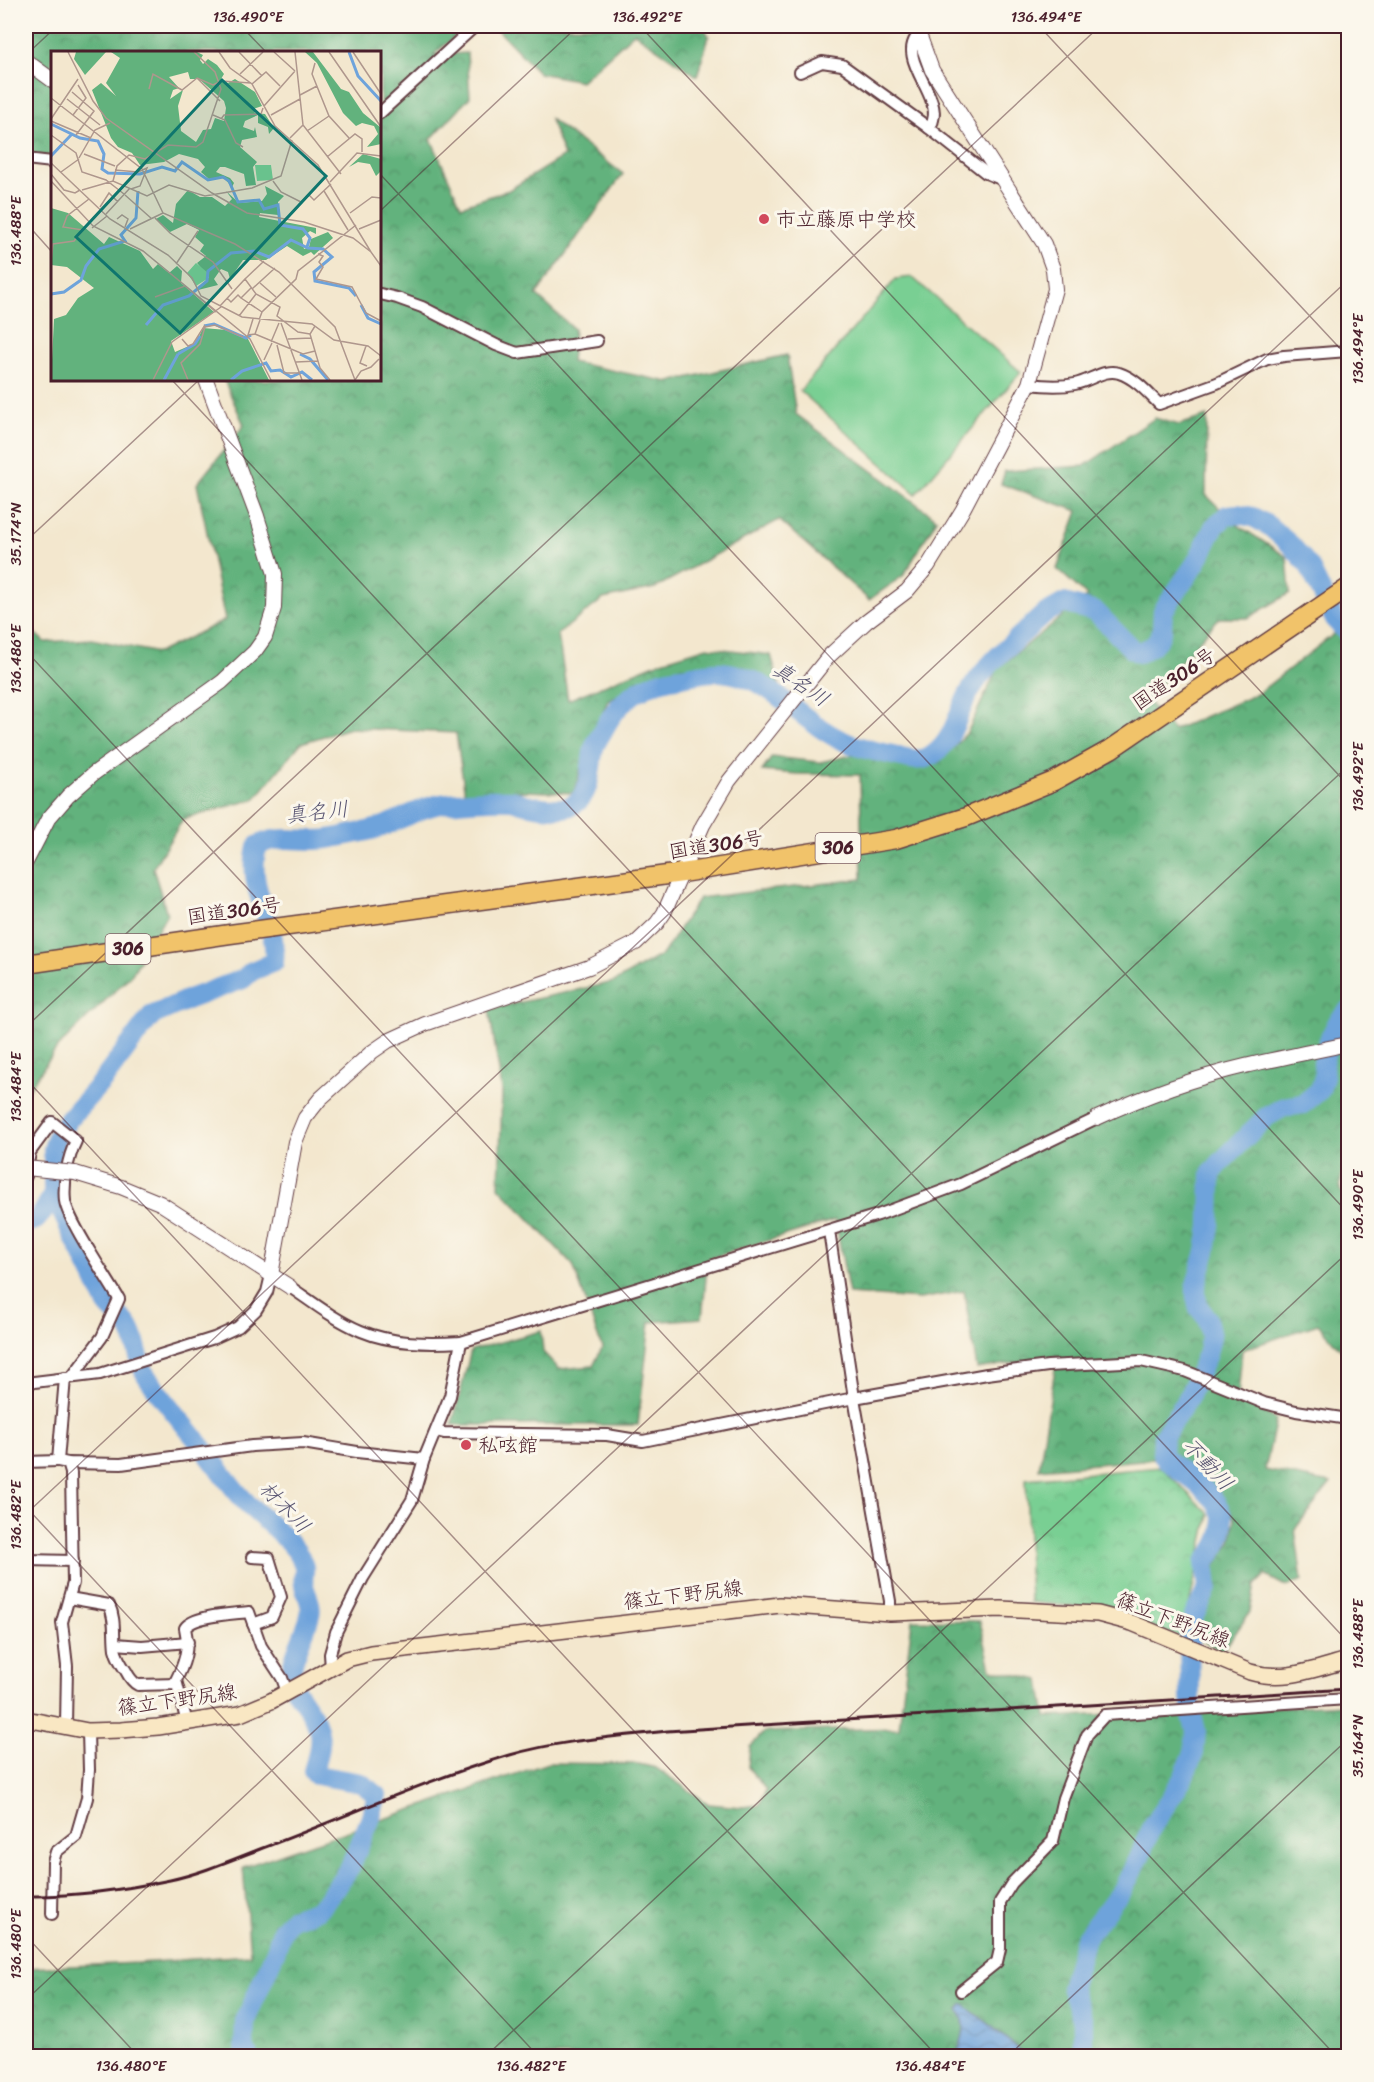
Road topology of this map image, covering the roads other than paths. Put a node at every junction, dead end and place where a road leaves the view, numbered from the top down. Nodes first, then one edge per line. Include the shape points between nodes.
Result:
1 (475, 26) edge
2 (918, 30) edge
3 (26, 62) edge
4 (800, 72) dead end
5 (51, 79) edge
6 (381, 111) edge
7 (929, 128) junction
8 (26, 159) edge
9 (51, 162) edge
10 (1001, 179) junction
11 (381, 294) edge
12 (597, 341) dead end
13 (1348, 351) edge
14 (206, 381) edge
15 (1029, 384) junction
16 (1347, 589) edge
17 (26, 862) edge
18 (682, 873) junction
19 (26, 964) edge
20 (1343, 1045) edge
21 (1097, 1118) joint
22 (26, 1168) edge
23 (26, 1176) edge
24 (829, 1230) junction
25 (271, 1275) junction
26 (290, 1287) joint
27 (461, 1342) junction
28 (69, 1378) junction
29 (26, 1383) edge
30 (854, 1398) junction
31 (1348, 1419) edge
32 (436, 1431) junction
33 (424, 1459) junction
34 (26, 1462) edge
35 (63, 1462) junction
36 (252, 1557) dead end
37 (26, 1560) edge
38 (73, 1561) junction
39 (69, 1598) junction
40 (890, 1613) junction
41 (253, 1624) junction
42 (188, 1642) junction
43 (115, 1644) junction
44 (1348, 1660) edge
45 (331, 1668) junction
46 (174, 1684) junction
47 (288, 1692) junction
48 (1348, 1699) edge
49 (26, 1719) edge
50 (187, 1723) junction
51 (66, 1726) junction
52 (87, 1731) junction
53 (52, 1914) dead end
54 (961, 1991) dead end

1 - 6 street
2 - 7 street via 911,51 933,106 934,118
2 - 10 street via 932,70
3 - 5 street
4 - 7 street via 822,62 842,65
7 - 10 street
8 - 9 street
10 - 15 street via 1044,244 1053,269 1055,289
11 - 12 street via 422,307 518,353
13 - 15 street via 1267,359 1159,404 1137,383 1117,372 1058,387
14 - 17 street via 275,574 274,608 265,637 222,682 68,796 48,819
15 - 18 street via 962,511 928,566 907,591 829,656 795,695 729,781 703,825
16 - 18 highway, 国道306号 / 306 via 1112,748 1054,781 966,817 896,839
18 - 19 highway, 国道306号 / 306
18 - 25 street via 664,913 636,943 589,968 425,1024 388,1041 320,1099 305,1118 295,1142
20 - 21 street via 1182,1084
21 - 24 street via 961,1184
22 - 25 street, bridge via 75,1173 160,1203
23 - 28 street via 30,1152 52,1122 76,1141 70,1153 65,1202 119,1299 102,1337
24 - 27 street
24 - 30 street
25 - 26 street
25 - 28 street via 267,1292 256,1310 238,1327 100,1374
26 - 27 street via 362,1332 399,1341
27 - 32 street via 450,1396
28 - 29 street
28 - 35 street
30 - 31 street via 987,1374 1141,1360 1192,1374 1264,1403
30 - 32 street via 644,1440 607,1435
30 - 40 street
32 - 33 street
33 - 35 street via 303,1443 121,1464
33 - 45 street via 412,1500 363,1578 336,1632
34 - 35 street
35 - 38 street via 71,1473
36 - 41 street via 269,1558 281,1597 272,1617
37 - 38 street
38 - 39 street
39 - 43 street via 109,1605
39 - 51 street via 62,1622 67,1666
40 - 44 main road, 篠立下野尻線 via 1001,1609 1098,1614 1132,1623 1266,1676 1280,1677
40 - 45 main road, 篠立下野尻線 via 780,1605 371,1653
41 - 42 street via 249,1612 199,1619 185,1628
41 - 47 street
42 - 43 street
42 - 46 street via 185,1662
43 - 46 street via 118,1658 133,1682
45 - 47 main road, 篠立下野尻線
46 - 50 street
47 - 50 main road, 篠立下野尻線 via 240,1714
48 - 54 street via 1104,1715 1087,1735 1063,1798 1053,1841 1012,1883 1000,1902 997,1962
49 - 51 main road, 篠立下野尻線
50 - 52 main road, 篠立下野尻線
51 - 52 main road, 篠立下野尻線
52 - 53 street via 87,1797 76,1836 56,1852 53,1862

